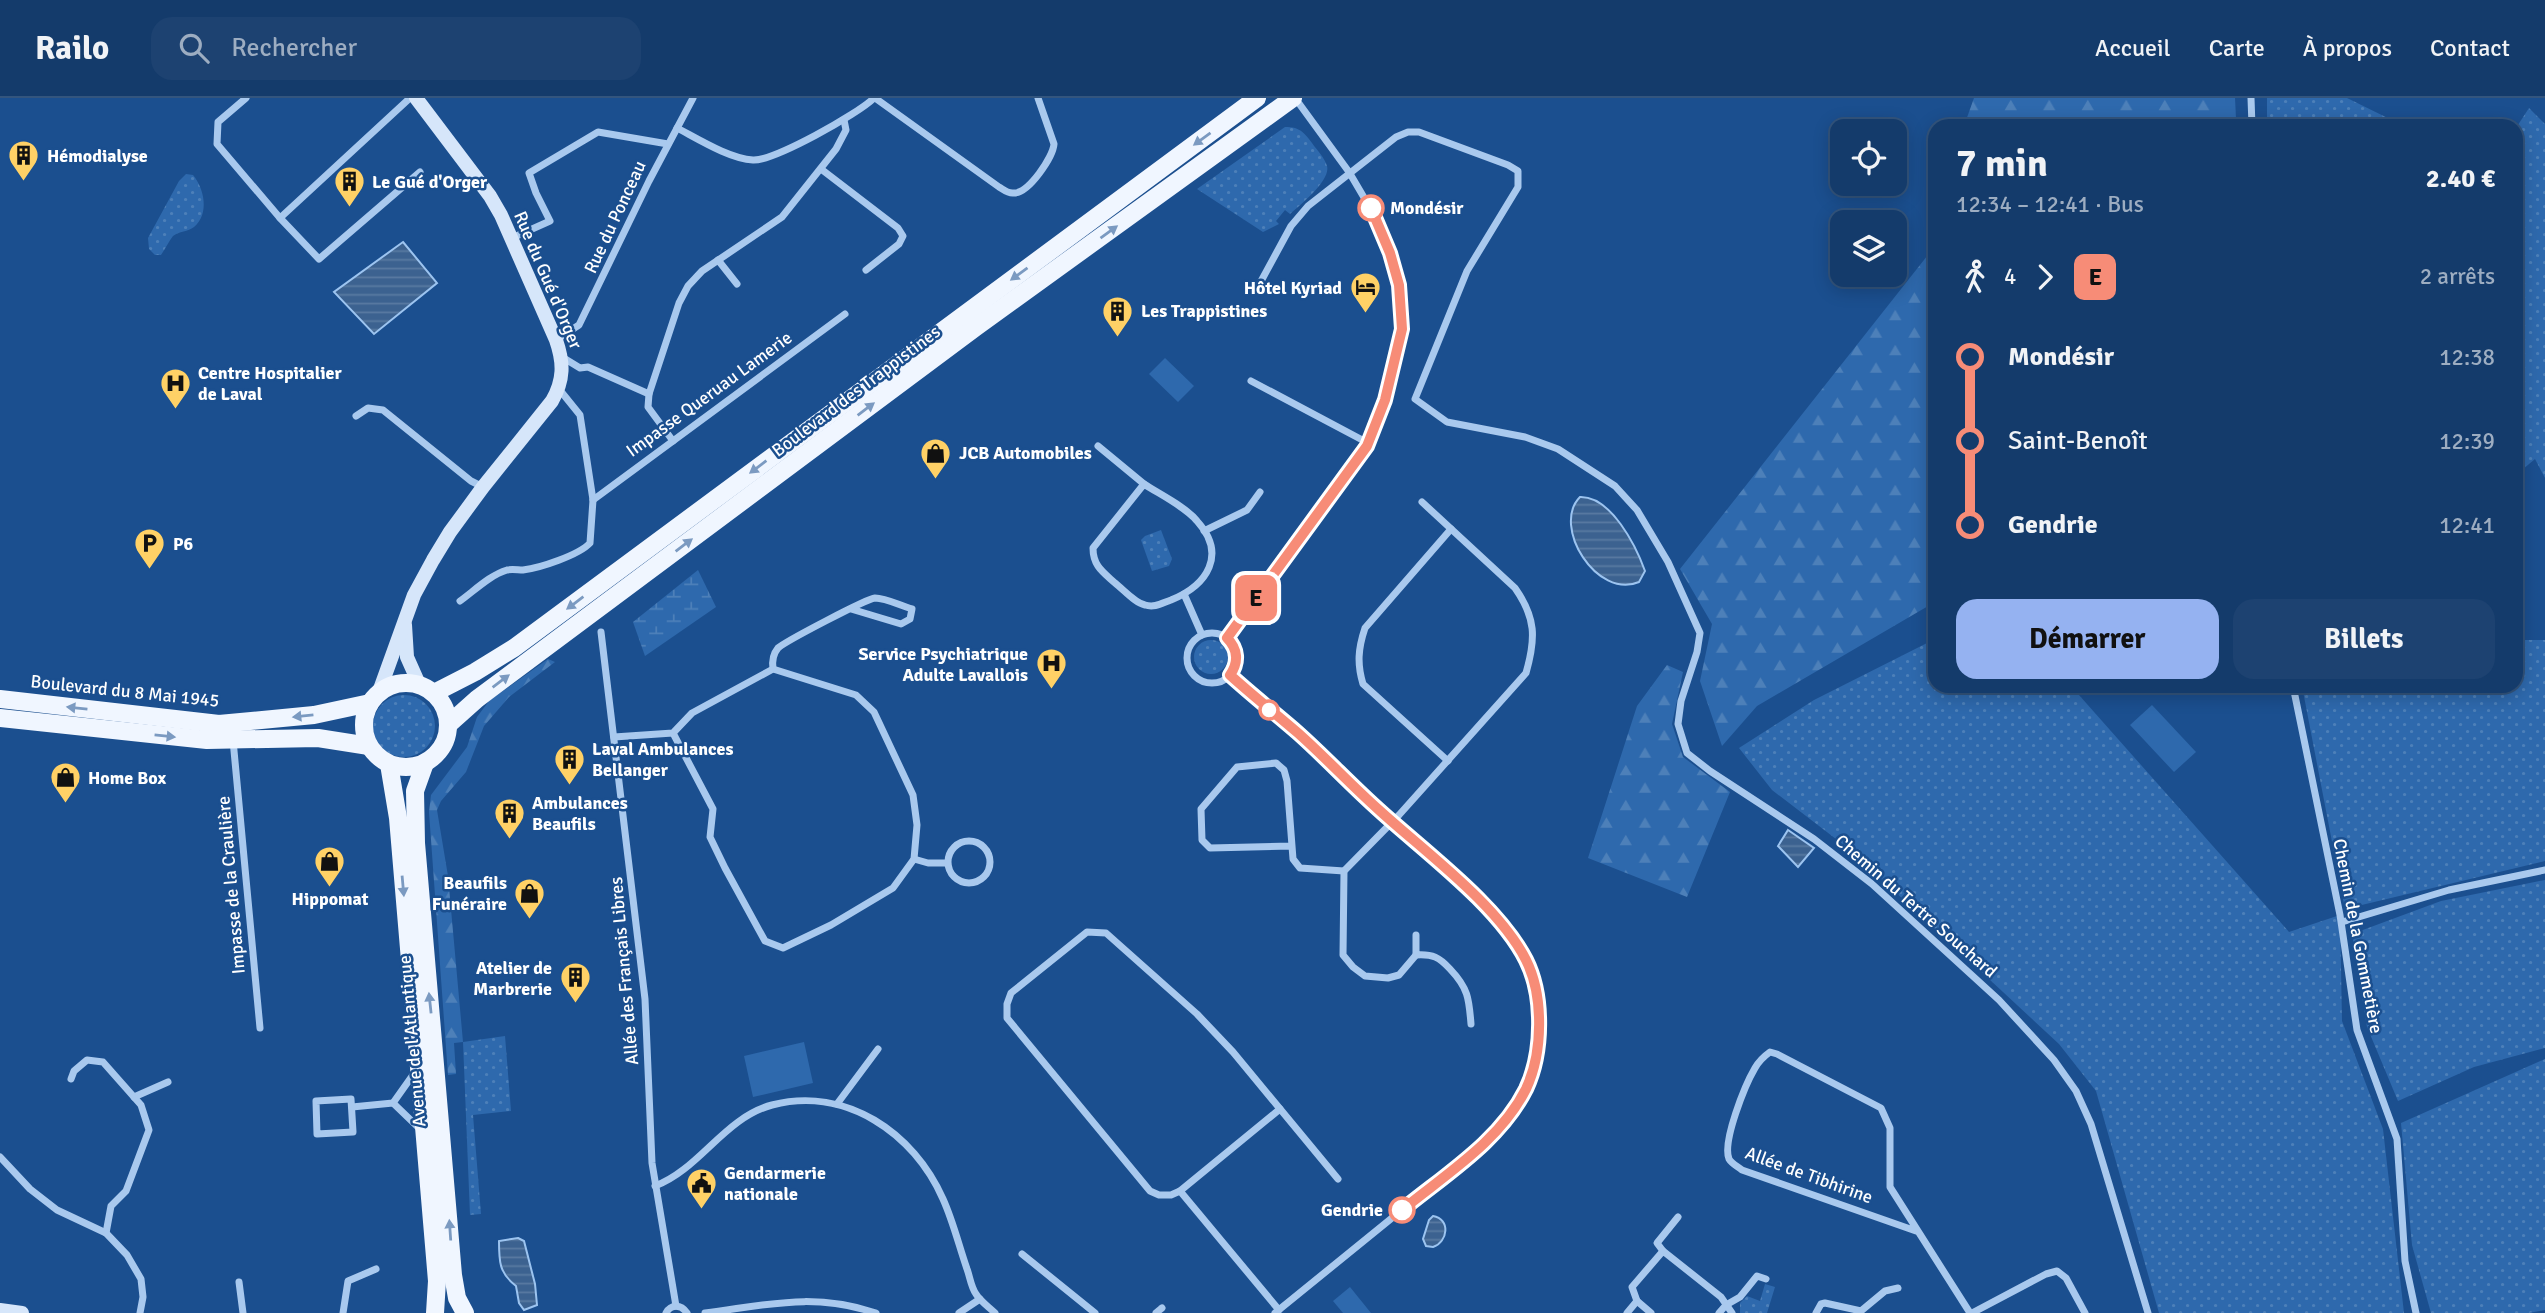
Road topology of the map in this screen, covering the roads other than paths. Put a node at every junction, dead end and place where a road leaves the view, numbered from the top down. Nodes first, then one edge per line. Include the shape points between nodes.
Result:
1 (246, 98) edge
2 (410, 98) edge
3 (416, 98) edge
4 (693, 98) edge
5 (875, 98) edge
6 (1038, 98) edge
7 (1257, 98) edge
8 (1294, 98) edge
9 (2251, 98) edge
10 (2252, 119) edge
11 (844, 120) junction
12 (677, 128) junction
13 (668, 144) junction
14 (821, 169) junction
15 (420, 172) dead end
16 (1349, 172) junction
17 (280, 218) junction
18 (511, 239) junction
19 (718, 260) junction
20 (866, 270) dead end
21 (737, 284) dead end
22 (1253, 292) dead end
23 (845, 314) dead end
24 (556, 340) junction
25 (562, 357) junction
26 (1251, 382) dead end
27 (559, 389) junction
28 (649, 394) junction
29 (356, 416) dead end
30 (673, 441) junction
31 (1368, 443) junction
32 (1098, 446) dead end
33 (1144, 484) junction
34 (484, 487) junction
35 (1260, 492) dead end
36 (593, 499) junction
37 (1422, 502) dead end
38 (1451, 529) junction
39 (1204, 531) junction
40 (1184, 594) junction
41 (460, 601) dead end
42 (851, 609) junction
43 (405, 624) junction
44 (601, 632) dead end
45 (1202, 635) junction
46 (1227, 638) junction
47 (772, 669) junction
48 (1230, 675) junction
49 (427, 688) junction
50 (2294, 693) edge
51 (374, 697) junction
52 (0, 699) edge
53 (0, 718) edge
54 (449, 724) junction
55 (673, 733) junction
56 (614, 737) junction
57 (233, 740) junction
58 (369, 746) junction
59 (1448, 761) junction
60 (389, 764) junction
61 (425, 764) junction
62 (1393, 822) junction
63 (1291, 846) junction
64 (914, 859) junction
65 (947, 863) junction
66 (2545, 870) edge
67 (1344, 871) junction
68 (2342, 922) junction
69 (1416, 935) dead end
70 (1416, 955) junction
71 (1471, 1024) dead end
72 (260, 1028) dead end
73 (878, 1049) dead end
74 (420, 1066) junction
75 (71, 1079) dead end
76 (168, 1082) dead end
77 (134, 1097) junction
78 (393, 1103) junction
79 (837, 1104) junction
80 (352, 1107) junction
81 (1280, 1110) junction
82 (425, 1134) junction
83 (1, 1161) edge
84 (1338, 1180) dead end
85 (655, 1186) junction
86 (1180, 1191) junction
87 (1678, 1217) dead end
88 (1916, 1231) junction
89 (107, 1233) junction
90 (1662, 1251) junction
91 (1022, 1254) dead end
92 (376, 1269) dead end
93 (1766, 1279) dead end
94 (239, 1282) dead end
95 (1898, 1288) dead end
96 (980, 1299) junction
97 (1637, 1301) junction
98 (1726, 1305) junction
99 (676, 1306) junction
100 (0, 1310) edge
101 (1277, 1311) edge
102 (22, 1313) edge
103 (140, 1313) edge
104 (243, 1313) edge
105 (343, 1313) edge
106 (435, 1313) edge
107 (465, 1313) edge
108 (666, 1313) edge
109 (687, 1313) edge
110 (705, 1313) edge
111 (876, 1313) edge
112 (959, 1313) edge
113 (995, 1313) edge
114 (1095, 1313) edge
115 (1627, 1313) edge
116 (1651, 1313) edge
117 (1719, 1313) edge
118 (1732, 1313) edge
119 (1816, 1313) edge
120 (1971, 1313) edge
121 (2085, 1313) edge
122 (2148, 1313) edge
123 (2416, 1313) edge

1 - 17 street via 218,122 217,144
2 - 17 street
3 - 18 main road, Rue du Gué d'Orger via 490,195
4 - 12 street, Rue du Ponceau
5 - 6 street via 999,187 1017,194 1028,187 1054,151
5 - 11 street
7 -> 49 main road, Boulevard des Trappistines via 514,648 475,673
8 - 16 street
54 -> 8 main road, Boulevard des Trappistines via 976,327
9 - 10 street
11 - 12 street via 755,160 737,157
11 - 14 street via 846,130
12 - 13 street, Rue du Ponceau
13 - 18 street via 598,132 540,166 529,173 550,222
13 - 24 street, Rue du Ponceau via 579,325
14 - 19 street via 782,217
14 - 20 street via 903,236
15 - 17 street via 319,259
16 - 22 street via 1291,226
16 - 31 street via 1379,223 1399,285 1402,329 1385,400
16 - 122 street, Chemin du Tertre Souchard via 1408,132 1419,132 1518,171 1518,187 1467,271 1415,399 1447,422 1525,437 1558,449 1615,486 1637,510 1668,562 1700,633 1678,724 1687,753 1872,884 1999,1000 2054,1059 2091,1124
18 - 24 main road, Rue du Gué d'Orger
19 - 21 street
19 - 28 street via 688,286 679,303
23 - 30 street, Impasse Queruau Lamerie
24 - 25 main road, Rue du Gué d'Orger
25 - 27 main road, Rue du Gué d'Orger
25 - 28 street
26 - 31 street
27 - 34 main road, Rue du Gué d'Orger
27 - 36 street via 580,415
28 - 30 street via 648,407
29 - 34 street via 368,408 383,410
30 - 36 street, Impasse Queruau Lamerie
31 - 46 street
32 - 33 street
33 - 39 street via 1197,520
33 - 40 street via 1093,548 1093,561 1142,605 1154,606
34 - 43 main road, Rue du Gué d'Orger via 433,560
35 - 39 street via 1247,510
36 - 41 street via 592,532 586,548 525,570 508,570
37 - 38 street
38 - 59 street via 1527,605 1532,650 1526,673
38 - 59 street via 1365,628 1358,667 1363,684
39 - 40 street via 1213,550 1212,564
40 - 45 street
42 - 42 street via 875,598 912,609 910,619 901,624
42 - 47 street via 777,649
43 - 49 main road, Rue du Gué d'Orger via 407,657
43 - 51 main road, Rue du Gué d'Orger
44 - 56 street, Allée des Français Libres
45 - 46 street via 1215,633
45 - 48 street via 1188,650 1190,671 1207,682
46 - 48 street via 1236,654
47 - 55 street via 692,713
47 - 64 street via 856,695 874,712 913,795 917,825
48 - 62 street
49 - 51 main road via 405,682
49 - 54 main road via 442,702
50 - 68 street, Chemin de la Gommetière
51 -> 52 main road, Boulevard du 8 Mai 1945 via 314,715 219,724
51 - 58 main road via 363,724
53 -> 57 main road
54 - 61 main road via 442,748
55 - 56 street
55 - 64 street via 713,809 710,837 765,941 783,948 831,925 893,888
56 - 85 street, Allée des Français Libres via 645,999
57 - 58 main road via 318,738
57 - 72 street, Impasse de la Craulière
58 - 60 main road
59 - 62 street
60 - 61 main road
60 -> 74 main road, Avenue de l'Atlantique via 397,806
107 -> 61 main road, Avenue de l'Atlantique via 453,1275 416,843 415,791
62 - 67 street
62 - 101 street via 1511,933 1528,963 1538,1003 1539,1044 1527,1087 1508,1119 1488,1140
63 - 63 street via 1287,781 1276,764 1237,767 1201,808 1202,840 1210,848
63 - 67 street via 1300,868
64 - 65 street
65 - 65 street via 953,876 965,883 980,880 990,863 986,850 969,840 951,849
66 - 68 street via 2449,890
67 - 70 street via 1343,954 1353,967 1365,975 1388,978 1399,975
68 - 123 street, Chemin de la Gommetière via 2357,1030 2398,1139 2405,1261
69 - 70 street
70 - 71 street via 1439,958 1464,984
73 - 79 street
74 - 78 street
74 - 82 main road, Avenue de l'Atlantique
75 - 77 street via 87,1060 103,1062
76 - 77 street
77 - 89 street via 149,1130 125,1191 111,1206
78 - 80 street
78 - 82 street
79 - 85 street via 794,1101 745,1117 678,1173
79 - 96 street via 885,1125 931,1174
80 - 80 street via 351,1099 316,1101 317,1134 353,1132
81 - 84 street
81 - 86 street
81 - 86 street via 1196,1014 1106,933 1087,932 1011,993 1007,1018 1150,1191 1159,1195
82 - 106 main road, Avenue de l'Atlantique via 437,1281
83 - 89 street via 57,1210
85 - 99 street, Allée des Français Libres
86 - 101 street
87 - 90 street via 1657,1242
88 - 88 street, Allée de Tibhirine via 1890,1187 1890,1128 1881,1108 1777,1054 1770,1052 1760,1060 1728,1139 1732,1163
88 - 120 street, Allée de Tibhirine
89 - 103 street via 141,1279
90 - 97 street via 1632,1287
90 - 98 street
91 - 114 street
92 - 105 street via 348,1281
93 - 98 street via 1756,1276 1740,1297
94 - 104 street
95 - 119 street via 1861,1311 1825,1303
96 - 112 street
96 - 113 street
97 - 115 street
97 - 116 street
98 - 117 street
98 - 118 street
99 - 108 street
99 - 109 street
100 - 102 main road
110 - 111 street via 796,1301 853,1306
120 - 121 street via 2057,1271 2066,1278

